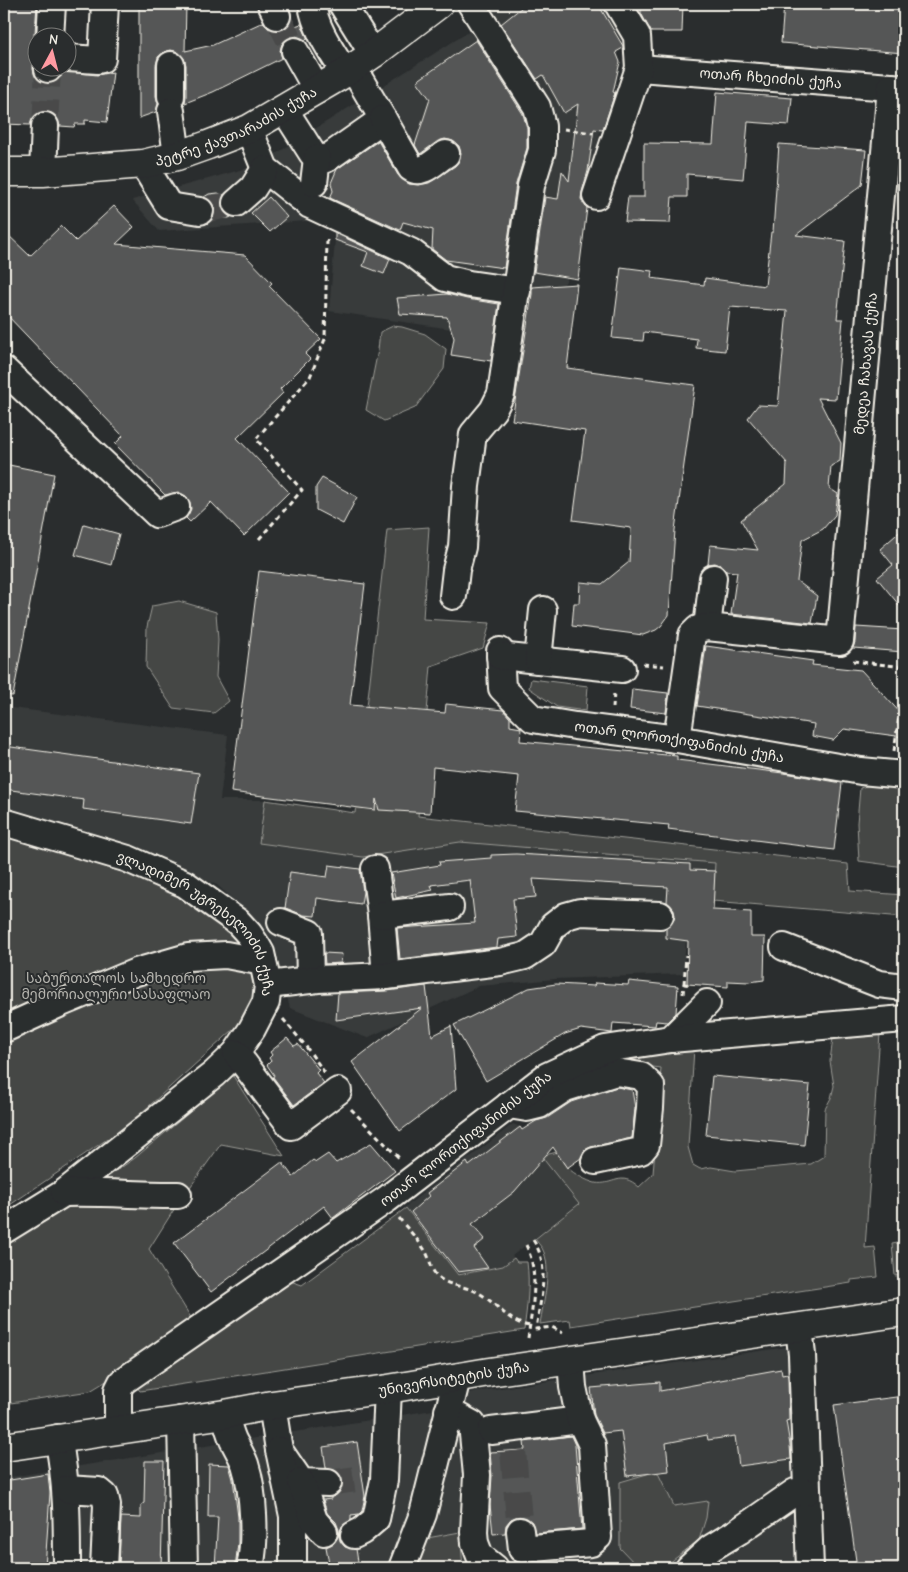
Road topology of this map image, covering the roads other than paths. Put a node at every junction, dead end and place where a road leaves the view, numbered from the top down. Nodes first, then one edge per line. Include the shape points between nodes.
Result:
1 (52, 4) edge
2 (105, 4) edge
3 (312, 4) edge
4 (342, 4) edge
5 (439, 4) edge
6 (471, 4) edge
7 (618, 4) edge
8 (51, 28) edge
9 (295, 51) tunnel mouth
10 (78, 62) edge
11 (171, 65) dead end
12 (357, 65) junction
13 (639, 68) junction
14 (898, 88) edge
15 (317, 90) junction
16 (284, 109) junction
17 (383, 118) junction
18 (45, 126) tunnel mouth
19 (249, 129) junction
20 (446, 154) dead end
21 (177, 156) junction
22 (143, 164) junction
23 (265, 169) junction
24 (4, 172) edge
25 (43, 172) junction
26 (596, 196) dead end
27 (236, 203) tunnel mouth
28 (200, 211) tunnel mouth
29 (517, 291) junction
30 (4, 370) edge
31 (176, 507) dead end
32 (713, 578) dead end
33 (453, 596) dead end
34 (543, 610) dead end
35 (707, 627) junction
36 (538, 660) junction
37 (619, 669) road end
38 (677, 739) junction
39 (899, 764) edge
40 (4, 822) edge
41 (375, 869) dead end
42 (450, 907) dead end
43 (381, 915) junction
44 (660, 915) dead end
45 (281, 922) dead end
46 (784, 947) dead end
47 (386, 976) junction
48 (310, 980) junction
49 (266, 983) junction
50 (904, 987) edge
51 (707, 1003) dead end
52 (904, 1019) edge
53 (4, 1029) edge
54 (671, 1039) junction
55 (236, 1053) junction
56 (338, 1091) road end
57 (509, 1105) junction
58 (594, 1162) dead end
59 (64, 1193) junction
60 (178, 1196) dead end
61 (4, 1230) edge
62 (904, 1312) edge
63 (799, 1327) junction
64 (571, 1360) junction
65 (457, 1378) junction
66 (388, 1389) junction
67 (272, 1404) junction
68 (448, 1411) junction
69 (225, 1414) junction
70 (181, 1420) junction
71 (580, 1420) junction
72 (118, 1429) junction
73 (505, 1437) dead end
74 (58, 1438) junction
75 (4, 1446) edge
76 (279, 1450) junction
77 (301, 1482) junction
78 (328, 1483) tunnel mouth
79 (66, 1489) junction
80 (806, 1492) junction
81 (520, 1531) tunnel mouth
82 (324, 1532) dead end
83 (354, 1535) dead end
84 (67, 1568) edge
85 (104, 1568) edge
86 (184, 1568) edge
87 (250, 1568) edge
88 (293, 1568) edge
89 (402, 1568) edge
90 (495, 1568) edge
91 (689, 1568) edge
92 (810, 1568) edge

1 - 8 street
2 - 10 street via 102,59
3 - 12 street via 325,42
4 - 12 street
5 - 12 main road, პეტრე ქავთარაძის ქუჩა
6 - 29 street via 537,107 542,126 542,150 531,186
7 - 13 street via 637,36
9 - 15 street
11 - 21 street via 171,103
12 - 15 main road, პეტრე ქავთარაძის ქუჩა
12 - 17 street
13 - 14 street, ოთარ ჩხეიძის ქუჩა
13 - 26 street
14 - 35 street, მედეა ჩახავას ქუჩა via 840,641
15 - 16 main road, პეტრე ქავთარაძის ქუჩა
16 - 17 street via 312,153 316,170 326,159
16 - 19 main road, პეტრე ქავთარაძის ქუჩა
17 - 20 street via 415,171
18 - 25 street
19 - 21 main road, პეტრე ქავთარაძის ქუჩა
19 - 23 street
21 - 22 main road, პეტრე ქავთარაძის ქუჩა
22 - 25 main road, პეტრე ქავთარაძის ქუჩა
22 - 28 street via 169,206
23 - 27 street via 253,188
23 - 29 street via 310,205 411,252 445,278
24 - 25 main road, პეტრე ქავთარაძის ქუჩა
29 - 33 street via 502,394 473,434 462,547
30 - 31 street via 158,514
32 - 35 street
34 - 36 street
35 - 38 street via 692,635
36 - 37 street
36 - 38 street, ოთარ ლორთქიფანიძის ქუჩა via 500,654 502,688 533,719
38 - 39 street, ოთარ ლორთქიფანიძის ქუჩა via 862,770
40 - 49 street, ვლადიმერ უგრეხელიძის ქუჩა via 128,859 185,884 238,922 257,946
41 - 43 street
42 - 43 street
43 - 47 street
44 - 47 street via 580,912 566,916 553,926 543,944 525,956
45 - 48 street via 309,933
46 - 50 street via 879,984
47 - 48 street
48 - 49 street
49 - 53 street via 226,955 188,957 136,972
49 - 55 street, ვლადიმერ უგრეხელიძის ქუჩა via 252,1029
51 - 54 street
52 - 54 street, ოთარ ლორთქიფანიძის ქუჩა
54 - 57 street, ოთარ ლორთქიფანიძის ქუჩა via 605,1049 547,1076
55 - 56 street via 291,1126
55 - 59 street, ვლადიმერ უგრეხელიძის ქუჩა
57 - 58 street via 527,1108 539,1105 565,1088 616,1072 641,1076 651,1086 646,1145 641,1151
57 - 72 street, ოთარ ლორთქიფანიძის ქუჩა via 387,1199 122,1382 118,1390
59 - 60 street
59 - 61 street, ვლადიმერ უგრეხელიძის ქუჩა
62 - 63 main road, უნივერსიტეტის ქუჩა
63 - 64 main road, უნივერსიტეტის ქუჩა
63 - 80 street
64 - 65 main road, უნივერსიტეტის ქუჩა
64 - 71 street
65 - 66 main road, უნივერსიტეტის ქუჩა
65 - 68 street
66 - 67 main road, უნივერსიტეტის ქუჩა
66 - 83 street via 373,1479 376,1519
67 - 69 main road, უნივერსიტეტის ქუჩა
67 - 76 street
68 - 89 street via 423,1514
68 - 90 street via 472,1424 476,1475 475,1542 480,1556
69 - 70 main road, უნივერსიტეტის ქუჩა
69 - 87 street via 250,1488 253,1520
70 - 72 main road, უნივერსიტეტის ქუჩა
70 - 86 street
71 - 73 street
71 - 81 street via 592,1445 598,1537 590,1543 522,1549
72 - 74 main road, უნივერსიტეტის ქუჩა
74 - 75 main road, უნივერსიტეტის ქუჩა
74 - 79 street
76 - 77 street
76 - 88 street via 293,1516
77 - 78 street
77 - 82 street via 314,1520
79 - 84 street
79 - 85 street via 99,1491 105,1496
80 - 91 street via 795,1492 711,1548
80 - 92 street

